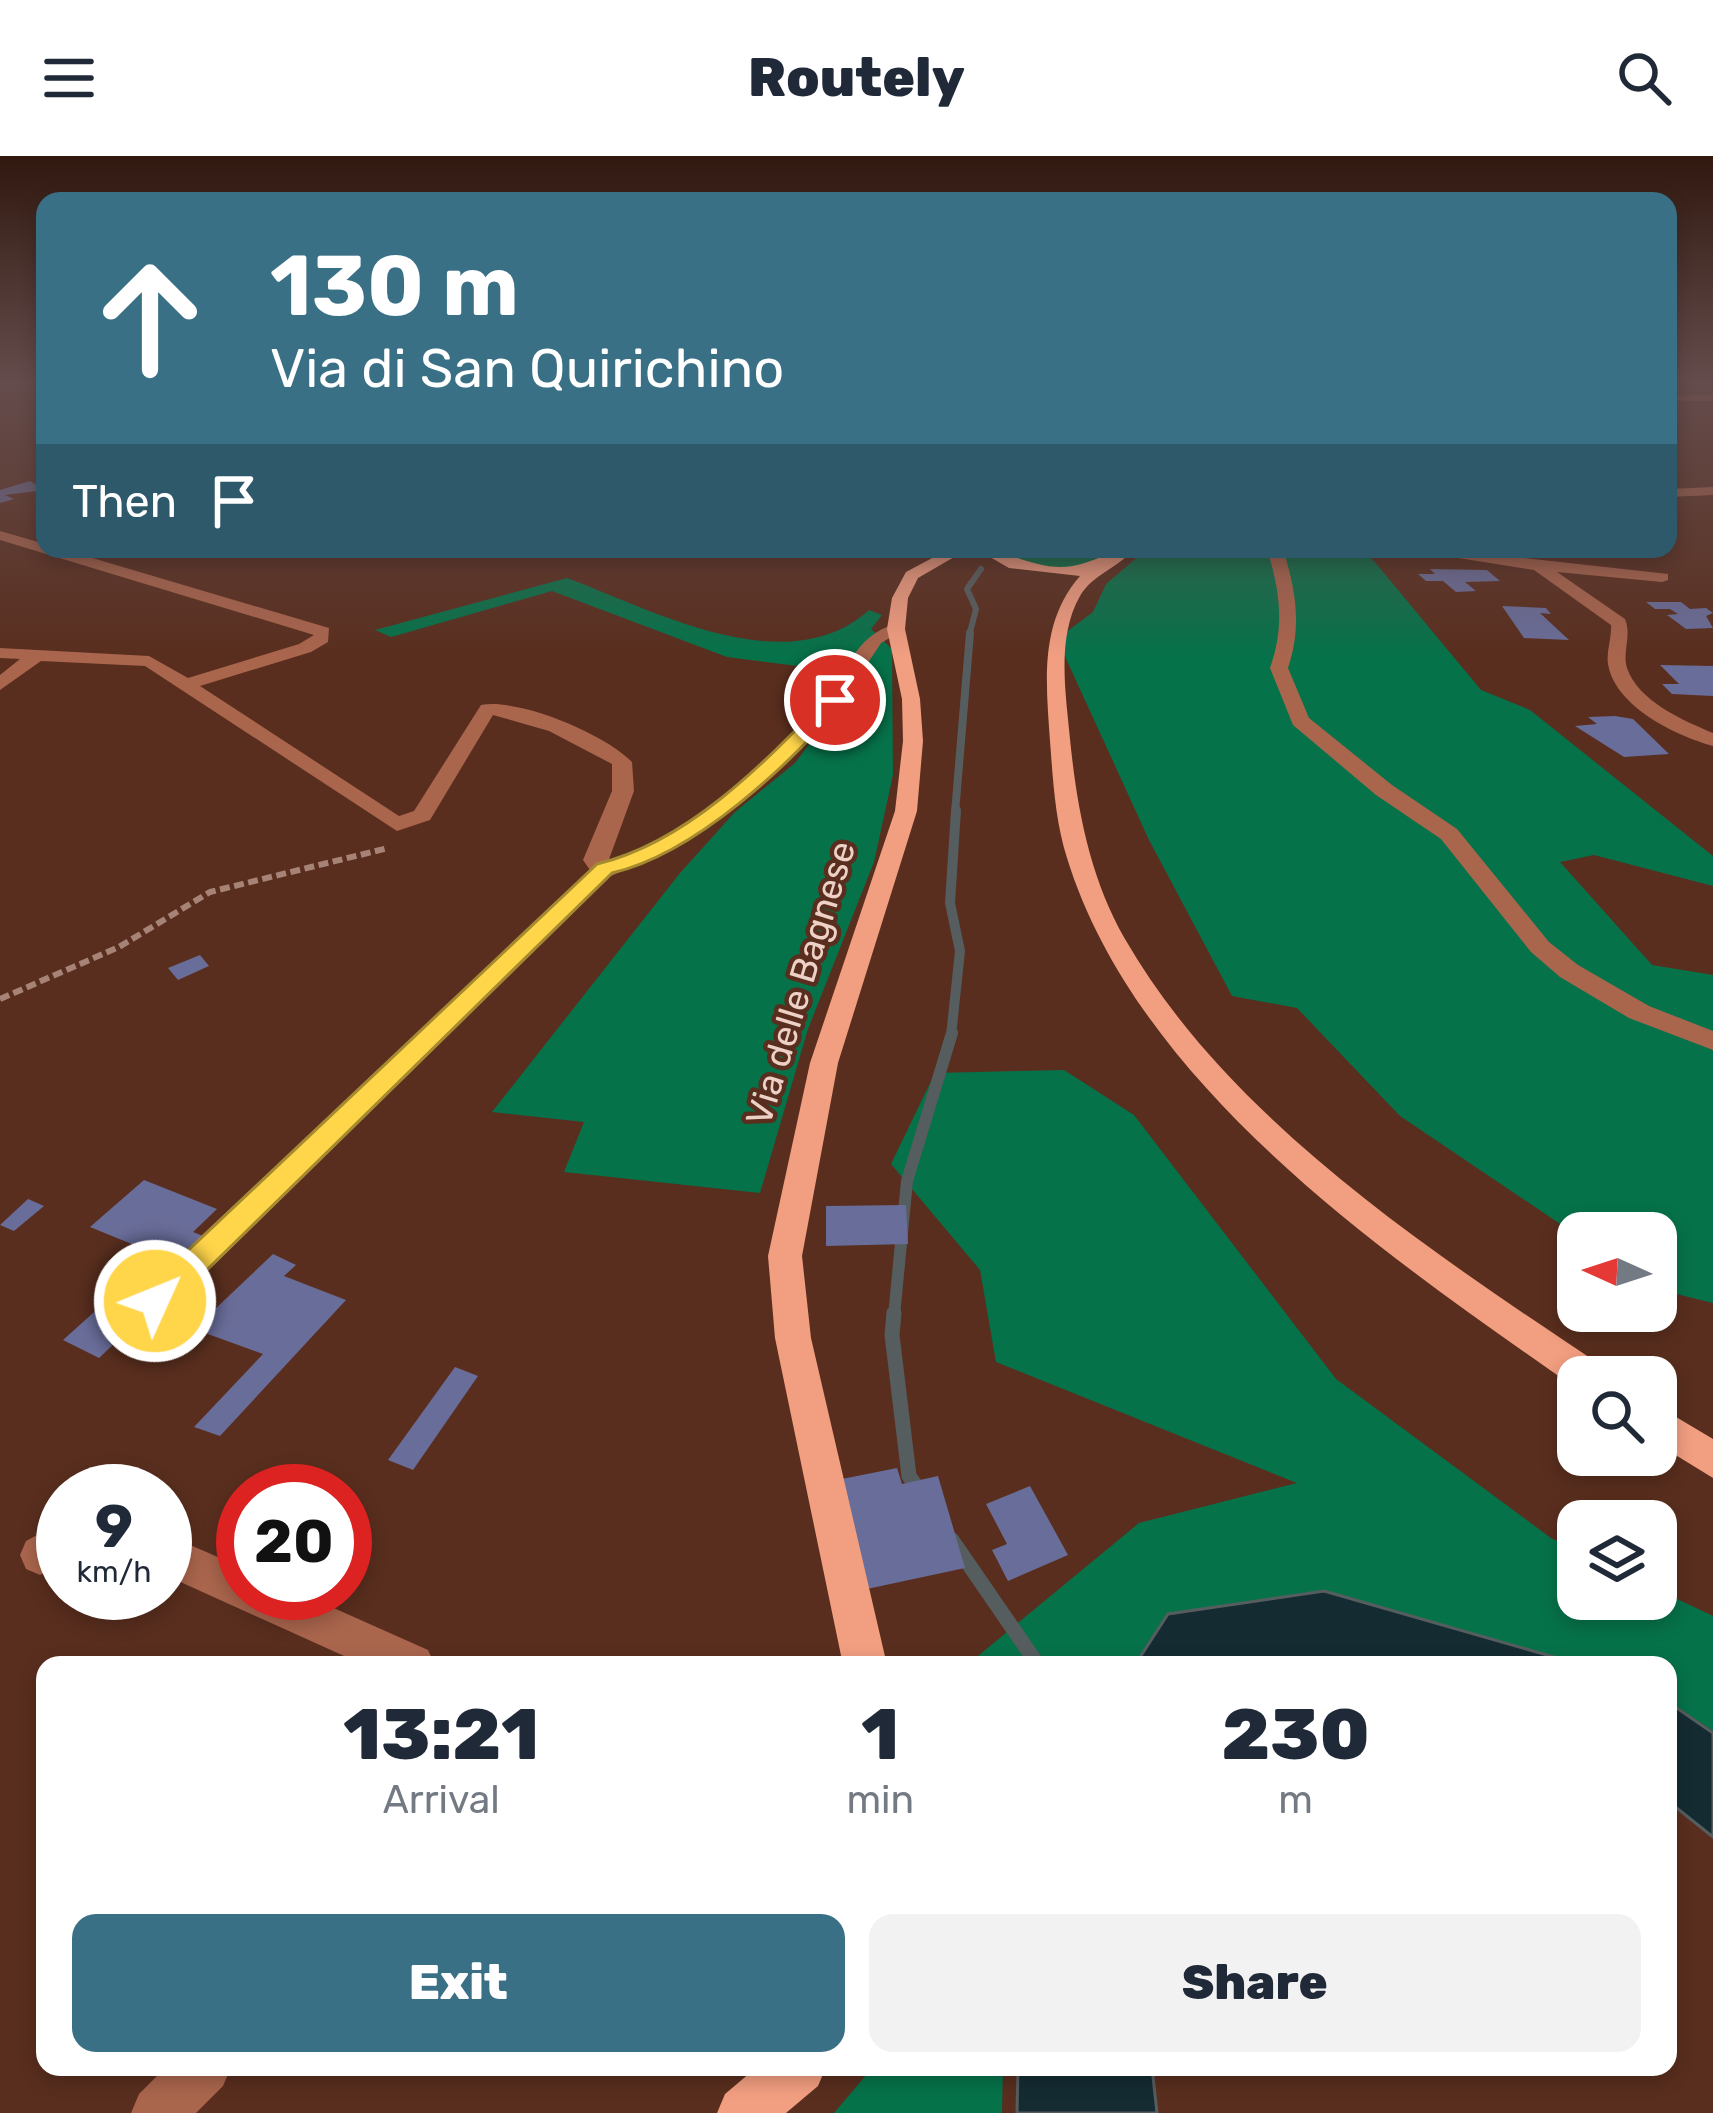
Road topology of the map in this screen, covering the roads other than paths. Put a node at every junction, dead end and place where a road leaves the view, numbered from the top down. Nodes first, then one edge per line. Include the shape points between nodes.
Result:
1 (1713, 491) edge
2 (1677, 493) edge
3 (0, 535) edge
4 (36, 546) edge
5 (75, 558) edge
6 (944, 558) edge
7 (970, 558) edge
8 (998, 558) edge
9 (1118, 558) edge
10 (1278, 558) edge
11 (1478, 558) edge
12 (1006, 563) junction
13 (1538, 566) junction
14 (1100, 567) junction
15 (1662, 577) dead end
16 (896, 629) junction
17 (1057, 638) junction
18 (41, 652) junction
19 (0, 653) edge
20 (0, 683) edge
21 (186, 685) junction
22 (1713, 740) edge
23 (605, 869) junction
24 (1713, 1041) edge
25 (155, 1301) dead end
26 (1558, 1356) edge
27 (1677, 1436) edge
28 (1713, 1460) edge
29 (312, 1620) edge
30 (393, 1656) edge
31 (863, 1656) edge
32 (194, 2076) edge
33 (788, 2076) edge
34 (158, 2113) edge
35 (744, 2113) edge

1 - 2 street
3 - 4 street
5 - 21 street via 323,632 304,648
6 - 16 main road, Via delle Bagnese via 906,580
7 - 12 main road, Via delle Bagnese
8 - 12 main road
9 - 14 main road
10 - 24 street via 1290,637 1279,668 1300,722 1449,835 1568,971
11 - 13 street
12 - 14 main road, Via delle Bagnese via 1052,571
12 - 17 main road via 1047,599
13 - 15 street
13 - 22 street via 1619,623 1616,652 1629,685
14 - 17 main road via 1068,596
16 - 23 street via 874,639 835,700 753,783 629,863
16 - 31 main road, Via delle Bagnese via 912,720 906,811 824,1064 785,1256 793,1338
17 - 26 main road via 1064,793 1080,863 1163,1018 1288,1150
18 - 19 street
18 - 20 street
18 - 21 street via 149,661
21 - 23 street via 397,824 422,815 488,709 573,734 622,762 623,791 595,860
23 - 25 street
27 - 28 main road
29 - 30 street
32 - 34 street
33 - 35 main road

